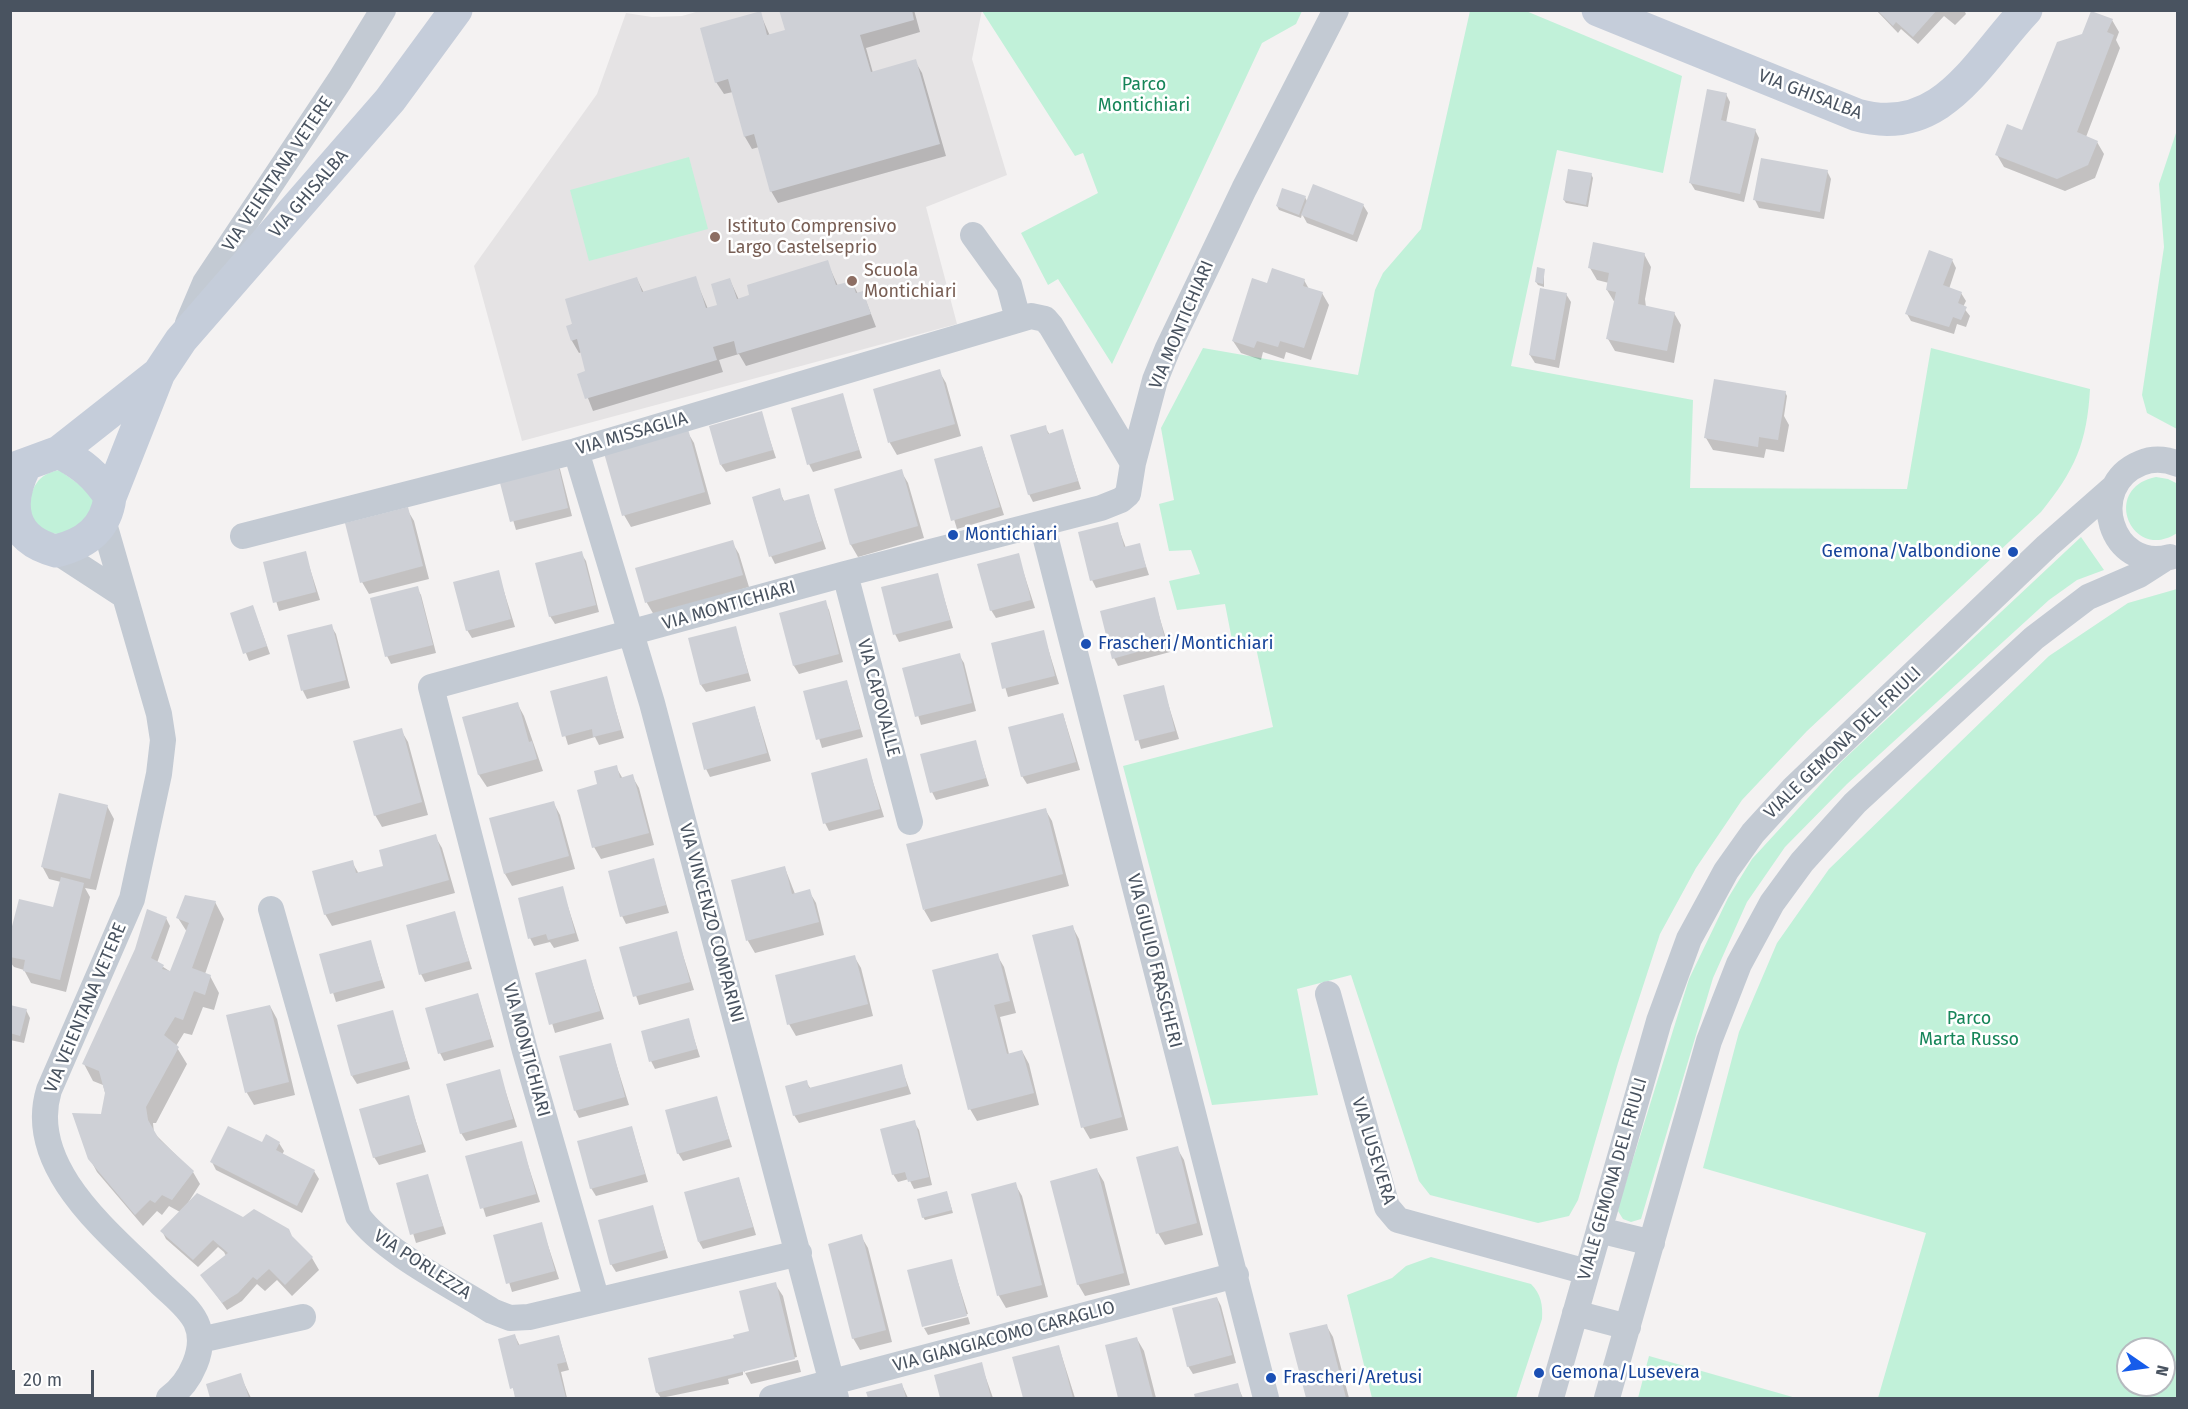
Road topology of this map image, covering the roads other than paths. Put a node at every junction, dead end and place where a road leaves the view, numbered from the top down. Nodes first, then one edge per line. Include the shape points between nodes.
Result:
1 (383, 10) edge
2 (456, 10) edge
3 (1336, 10) edge
4 (1598, 10) edge
5 (2026, 10) edge
6 (973, 235) dead end
7 (1018, 319) junction
8 (181, 340) junction
9 (159, 373) junction
10 (576, 451) junction
11 (59, 452) junction
12 (1133, 463) junction
13 (2176, 463) edge
14 (18, 467) edge
15 (2113, 488) junction
16 (106, 508) junction
17 (1042, 524) junction
18 (243, 536) dead end
19 (31, 542) edge
20 (2171, 557) edge
21 (845, 574) junction
22 (125, 596) junction
23 (631, 633) junction
24 (910, 822) dead end
25 (271, 909) dead end
26 (1328, 994) dead end
27 (1599, 1230) junction
28 (1652, 1243) junction
29 (799, 1253) junction
30 (1587, 1272) junction
31 (1236, 1275) junction
32 (597, 1301) junction
33 (1575, 1312) junction
34 (303, 1317) dead end
35 (1628, 1328) junction
36 (200, 1340) junction
37 (834, 1391) edge
38 (169, 1398) edge
39 (772, 1398) edge
40 (1266, 1398) edge
41 (1551, 1398) edge
42 (1607, 1398) edge

1 - 8 street, VIA VEIENTANA VETERE via 205,283
2 - 8 street, VIA GHISALBA via 390,100
3 - 12 street, VIA MONTICHIARI via 1168,348 1155,380
4 - 5 street, VIA GHISALBA via 1857,115 1886,120 1915,116 1941,104
6 - 7 street via 1009,285
7 - 10 street, VIA MISSAGLIA
7 - 12 street via 1034,316 1048,322
8 - 9 street, VIA GHISALBA
9 - 11 street, VIA GHISALBA
9 - 16 street, VIA GHISALBA
10 - 18 street, VIA MISSAGLIA
10 - 23 street, VIA VINCENZO COMPARINI
11 - 14 street
11 - 16 street via 85,466 100,481
12 - 17 street, VIA MONTICHIARI via 1129,492 1124,498
13 - 15 street, VIALE GEMONA DEL FRIULI via 2158,459 2132,467
14 - 19 street via 14,496 19,525
15 - 20 street via 2108,505 2110,523 2118,539 2144,558
15 - 27 street, VIALE GEMONA DEL FRIULI via 1793,789 1753,833 1726,871 1673,978
16 - 19 street via 96,533 83,542
16 - 22 street, VIA VEIENTANA VETERE
17 - 21 street, VIA MONTICHIARI
17 - 31 street, VIA GIULIO FRASCHERI
19 - 22 street
20 - 28 street via 2088,597 2034,638 1855,803 1787,881 1755,932 1721,1007
21 - 23 street, VIA MONTICHIARI
21 - 24 street, VIA CAPOVALLE
22 - 36 street, VIA VEIENTANA VETERE via 159,714 163,740 159,774 132,899 49,1090 45,1113 55,1161 68,1186 184,1306 196,1323
23 - 29 street, VIA VINCENZO COMPARINI
23 - 32 street, VIA MONTICHIARI via 431,687 525,1051
25 - 32 street, VIA PORLEZZA via 358,1216 367,1228 394,1250 492,1311 510,1318
26 - 30 street, VIA LUSEVERA via 1387,1207 1398,1220
27 - 28 street
27 - 30 street, VIALE GEMONA DEL FRIULI
28 - 35 street
29 - 32 street, VIA PORLEZZA
29 - 37 street, VIA VINCENZO COMPARINI
30 - 33 street, VIALE GEMONA DEL FRIULI
31 - 37 street, VIA GIANGIACOMO CARAGLIO
31 - 40 street, VIA GIULIO FRASCHERI
33 - 35 street
33 - 41 street, VIALE GEMONA DEL FRIULI
34 - 36 street
35 - 42 street
36 - 38 street via 190,1372
37 - 39 street, VIA GIANGIACOMO CARAGLIO

